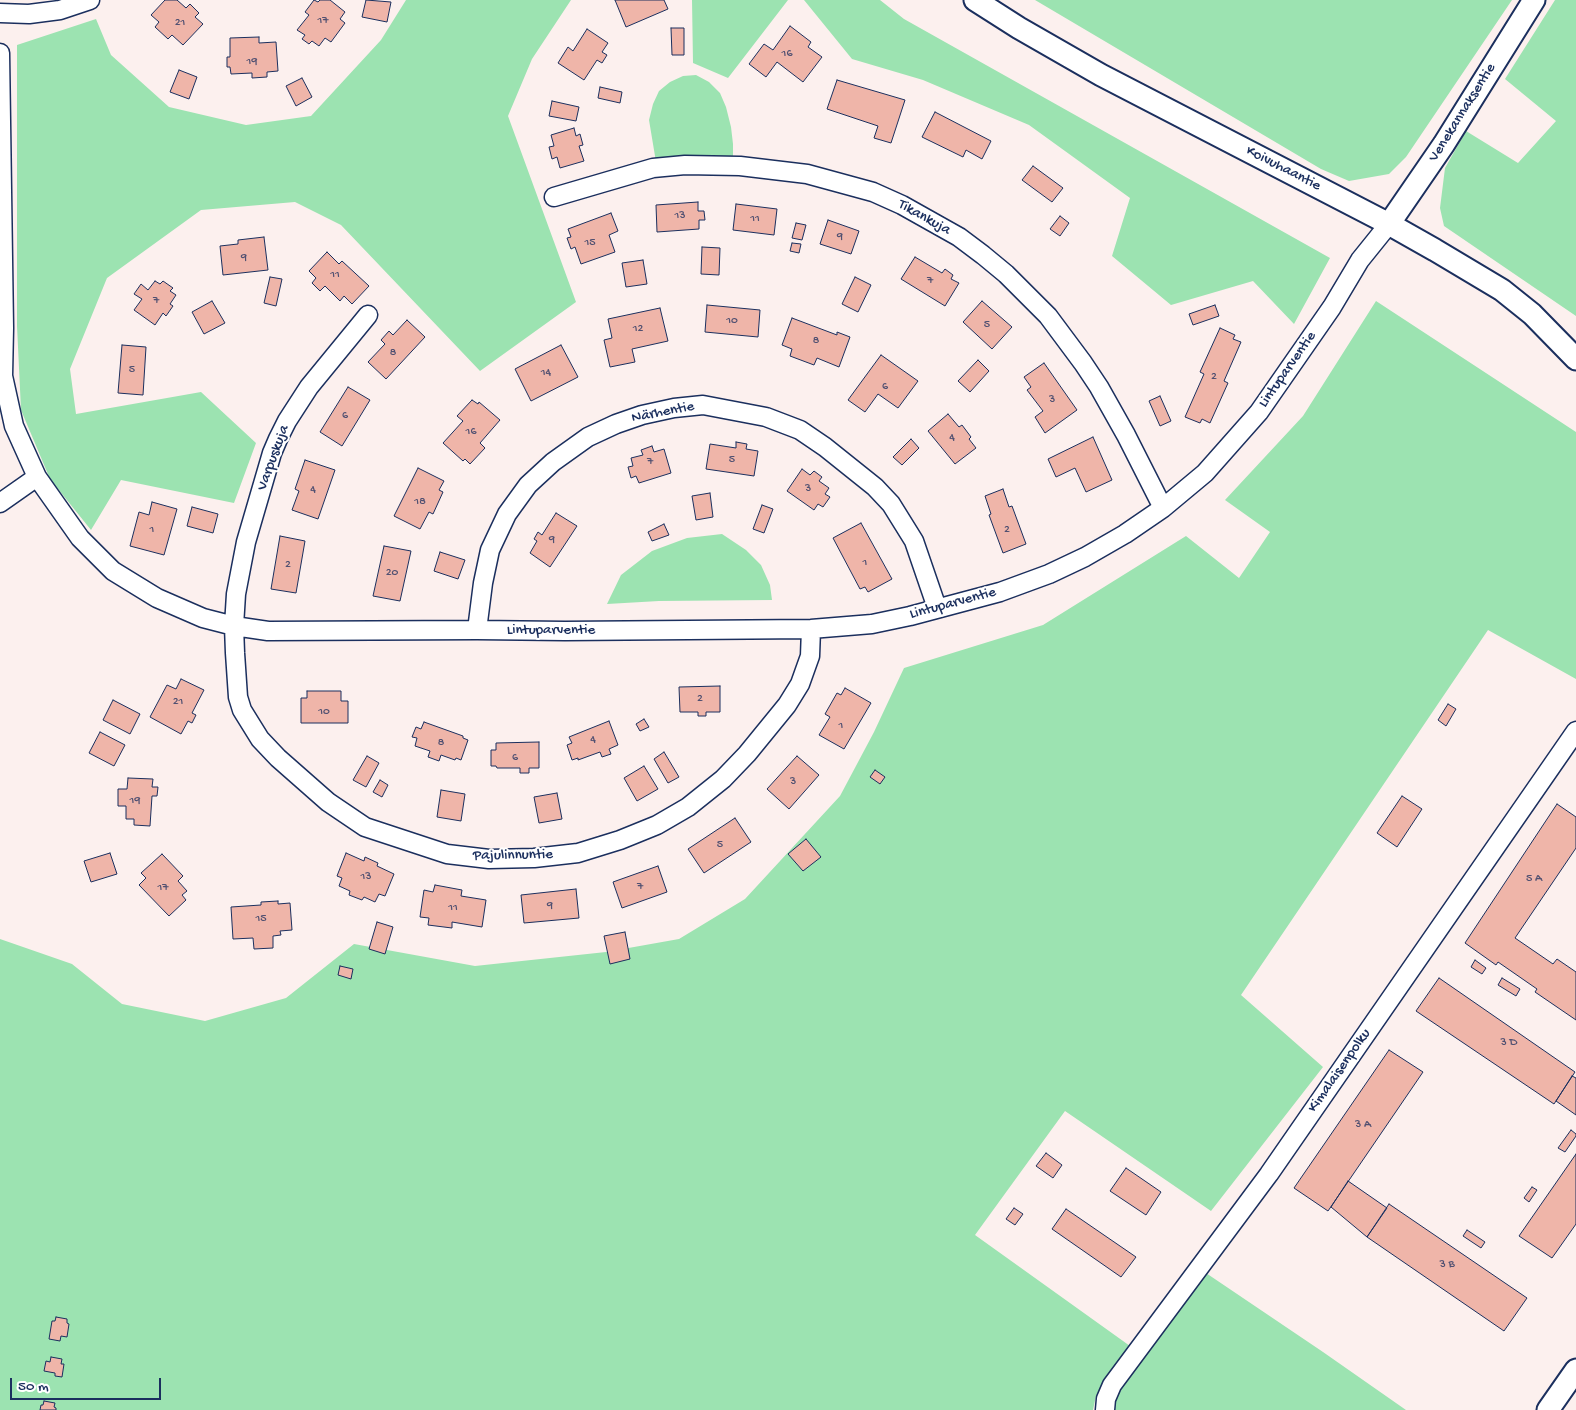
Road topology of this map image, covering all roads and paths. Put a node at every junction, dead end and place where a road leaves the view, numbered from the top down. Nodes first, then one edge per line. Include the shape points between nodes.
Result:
1 (90, 0) edge
2 (975, 0) edge
3 (1534, 0) edge
4 (0, 13) edge
5 (0, 53) edge
6 (554, 197) dead end
7 (1389, 224) junction
8 (368, 315) dead end
9 (1576, 359) edge
10 (37, 477) junction
11 (0, 503) edge
12 (1163, 508) junction
13 (937, 608) junction
14 (234, 626) junction
15 (812, 629) junction
16 (478, 630) junction
17 (1576, 731) edge
18 (1576, 1370) edge
19 (1105, 1410) edge
20 (1548, 1410) edge

1 - 4 street via 60,10
2 - 7 street, Koivuhaantie via 1101,75
3 - 7 street, Venekannaksentie via 1444,144
5 - 10 street, Lintuparventie via 4,376 14,426
6 - 12 street, Tikankuja via 653,168 740,166 807,174 873,192 902,205 959,237 1006,274 1048,316 1099,387
7 - 9 street, Koivuhaantie via 1502,290 1532,314
7 - 12 street, Lintuparventie via 1360,260 1332,307 1259,412 1205,473
8 - 14 street, Varpuskuja via 309,387 287,421 272,453 246,542 236,594
10 - 11 street
10 - 14 street, Lintuparventie via 80,538 113,571 157,598 203,618
12 - 13 street, Lintuparventie via 1086,557 1049,574 1000,592
13 - 15 street, Lintuparventie via 872,624
13 - 16 street, Närhentie via 914,541 891,504 875,487 800,430 766,417 702,405 642,415 616,424 582,441 528,484 507,514 490,550
14 - 15 street, Pajulinnuntie via 238,697 242,710 260,739 278,758 328,802 365,827 447,854 489,859 534,858 578,852 656,826 688,807 748,754 787,706 800,684 810,656
14 - 16 street, Lintuparventie via 268,631
15 - 16 street, Lintuparventie
17 - 19 street, Kimalaisenpolku via 1269,1174 1112,1384
18 - 20 street

